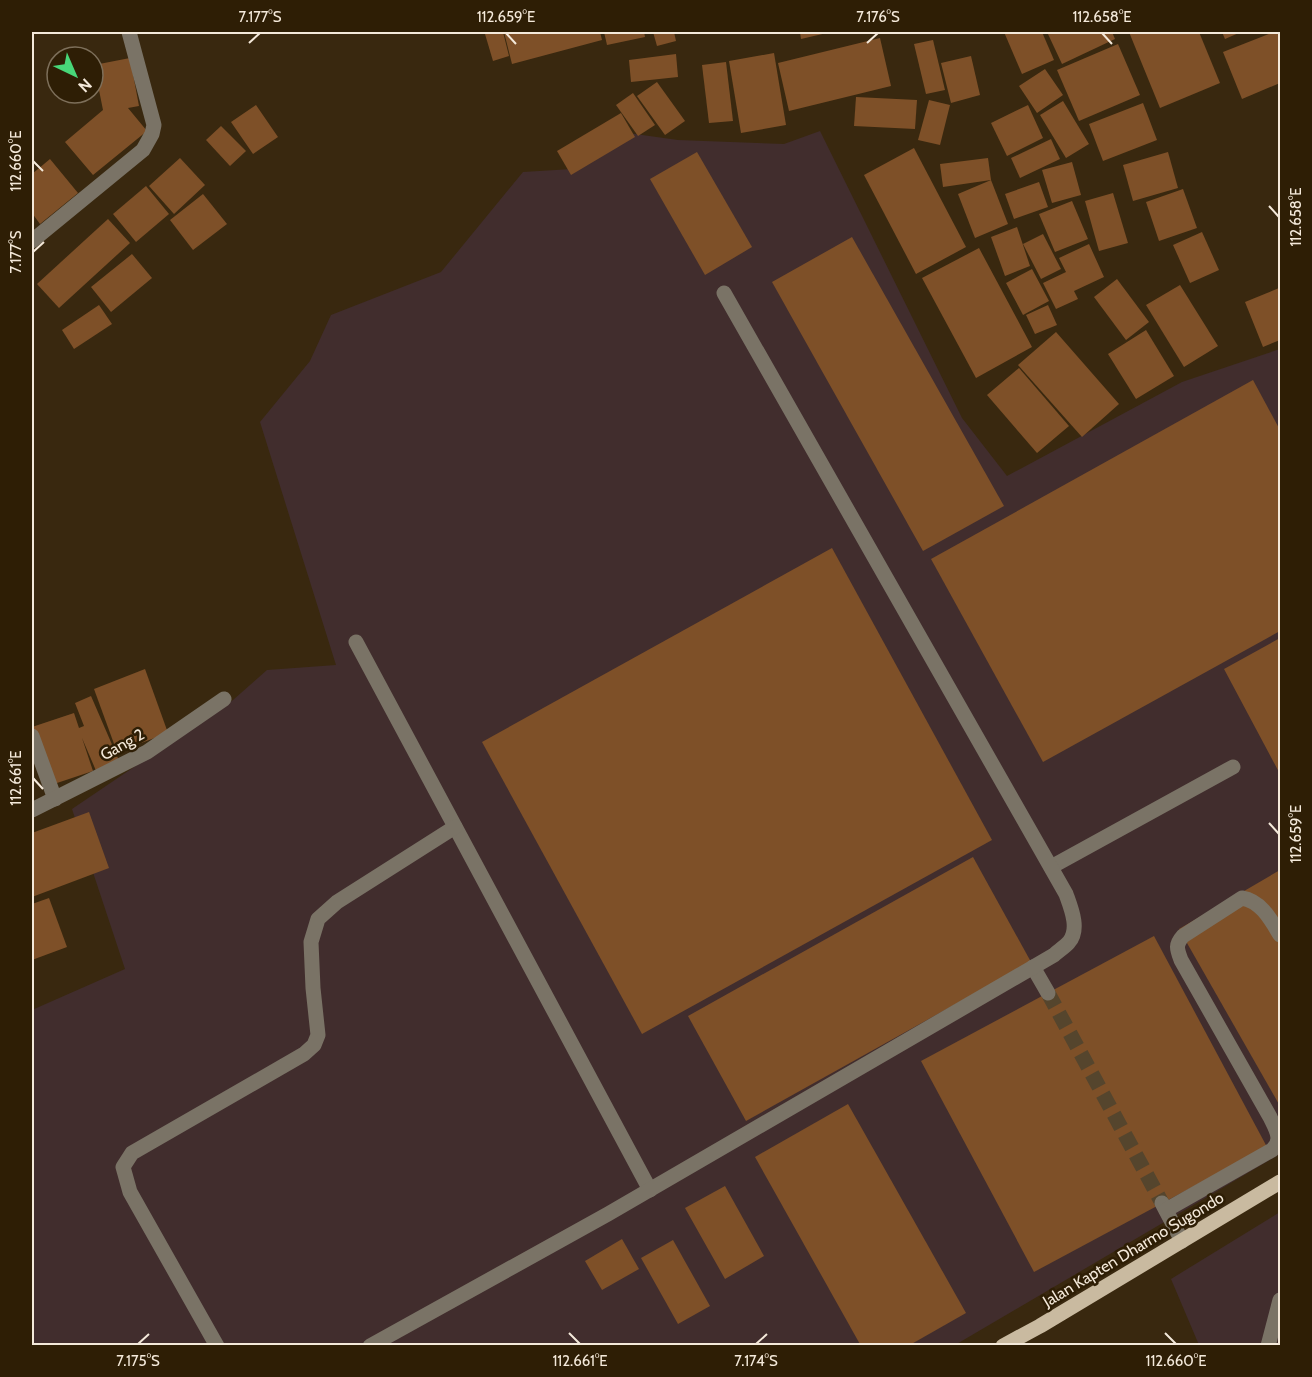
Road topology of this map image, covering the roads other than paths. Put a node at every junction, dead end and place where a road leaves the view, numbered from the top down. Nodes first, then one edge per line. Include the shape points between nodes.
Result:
1 (129, 32) edge
2 (32, 241) edge
3 (724, 293) dead end
4 (356, 642) dead end
5 (224, 699) dead end
6 (32, 736) edge
7 (1233, 767) dead end
8 (55, 799) junction
9 (32, 810) edge
10 (455, 827) junction
11 (1051, 867) junction
12 (1281, 935) edge
13 (1033, 967) junction
14 (1048, 993) tunnel mouth
15 (1275, 1113) edge
16 (1281, 1182) edge
17 (650, 1190) junction
18 (1182, 1241) junction
19 (1281, 1300) edge
20 (217, 1346) edge
21 (370, 1346) edge
22 (1003, 1346) edge
23 (1268, 1346) edge

1 - 2 street via 154,125 149,141
3 - 11 street
4 - 10 street
5 - 8 street, Gang 2 via 147,752
6 - 8 street
7 - 11 street
8 - 9 street, Gang 2
10 - 17 street
10 - 20 street via 337,902 318,919 311,942 318,1035 314,1045 132,1153 123,1167 130,1192
11 - 13 street via 1073,912 1074,930 1070,942
12 - 15 street via 1254,901 1242,898 1183,936 1176,946
13 - 14 street
13 - 17 street
15 - 18 street via 1279,1140 1276,1147 1164,1206
16 - 18 main road, Jalan Kapten Dharmo Sugondo
17 - 21 street
18 - 22 main road, Jalan Kapten Dharmo Sugondo
19 - 23 street

